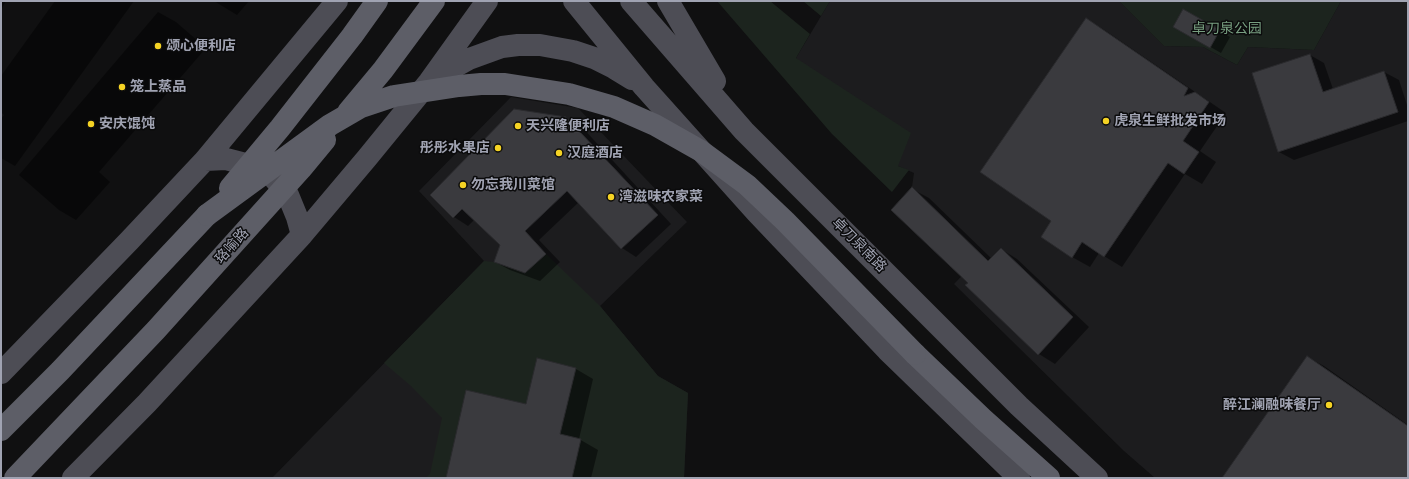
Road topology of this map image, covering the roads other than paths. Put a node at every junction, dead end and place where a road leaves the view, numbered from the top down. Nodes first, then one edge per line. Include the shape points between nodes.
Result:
1 (337, 1) edge
2 (377, 1) edge
3 (434, 1) edge
4 (487, 1) edge
5 (574, 1) edge
6 (631, 1) edge
7 (668, 1) edge
8 (429, 82) junction
9 (644, 87) junction
10 (744, 130) junction
11 (205, 160) junction
12 (207, 215) junction
13 (302, 234) junction
14 (1, 373) edge
15 (1, 430) edge
16 (15, 478) edge
17 (73, 478) edge
18 (1020, 478) edge
19 (1050, 478) edge
20 (1097, 478) edge

1 - 11 main road
2 - 12 highway, bridge via 280,128
3 - 16 highway, 珞喻路, bridge via 383,70 301,169 156,330
4 - 8 main road
5 - 9 main road
6 - 10 main road, 卓刀泉南路
7 - 10 main road
8 - 9 main road via 474,57 518,44 573,51 594,58
8 - 13 main road
9 - 18 main road via 756,212 881,344
10 - 20 main road, 卓刀泉南路 via 1019,406
11 - 13 main road via 226,159 253,166 273,177 288,195
11 - 14 main road
12 - 15 highway
12 - 19 highway, bridge via 330,125 361,107 394,96 459,86 505,84 569,94 614,107 656,125 701,151 742,181 785,221 915,354
13 - 17 main road via 147,403

